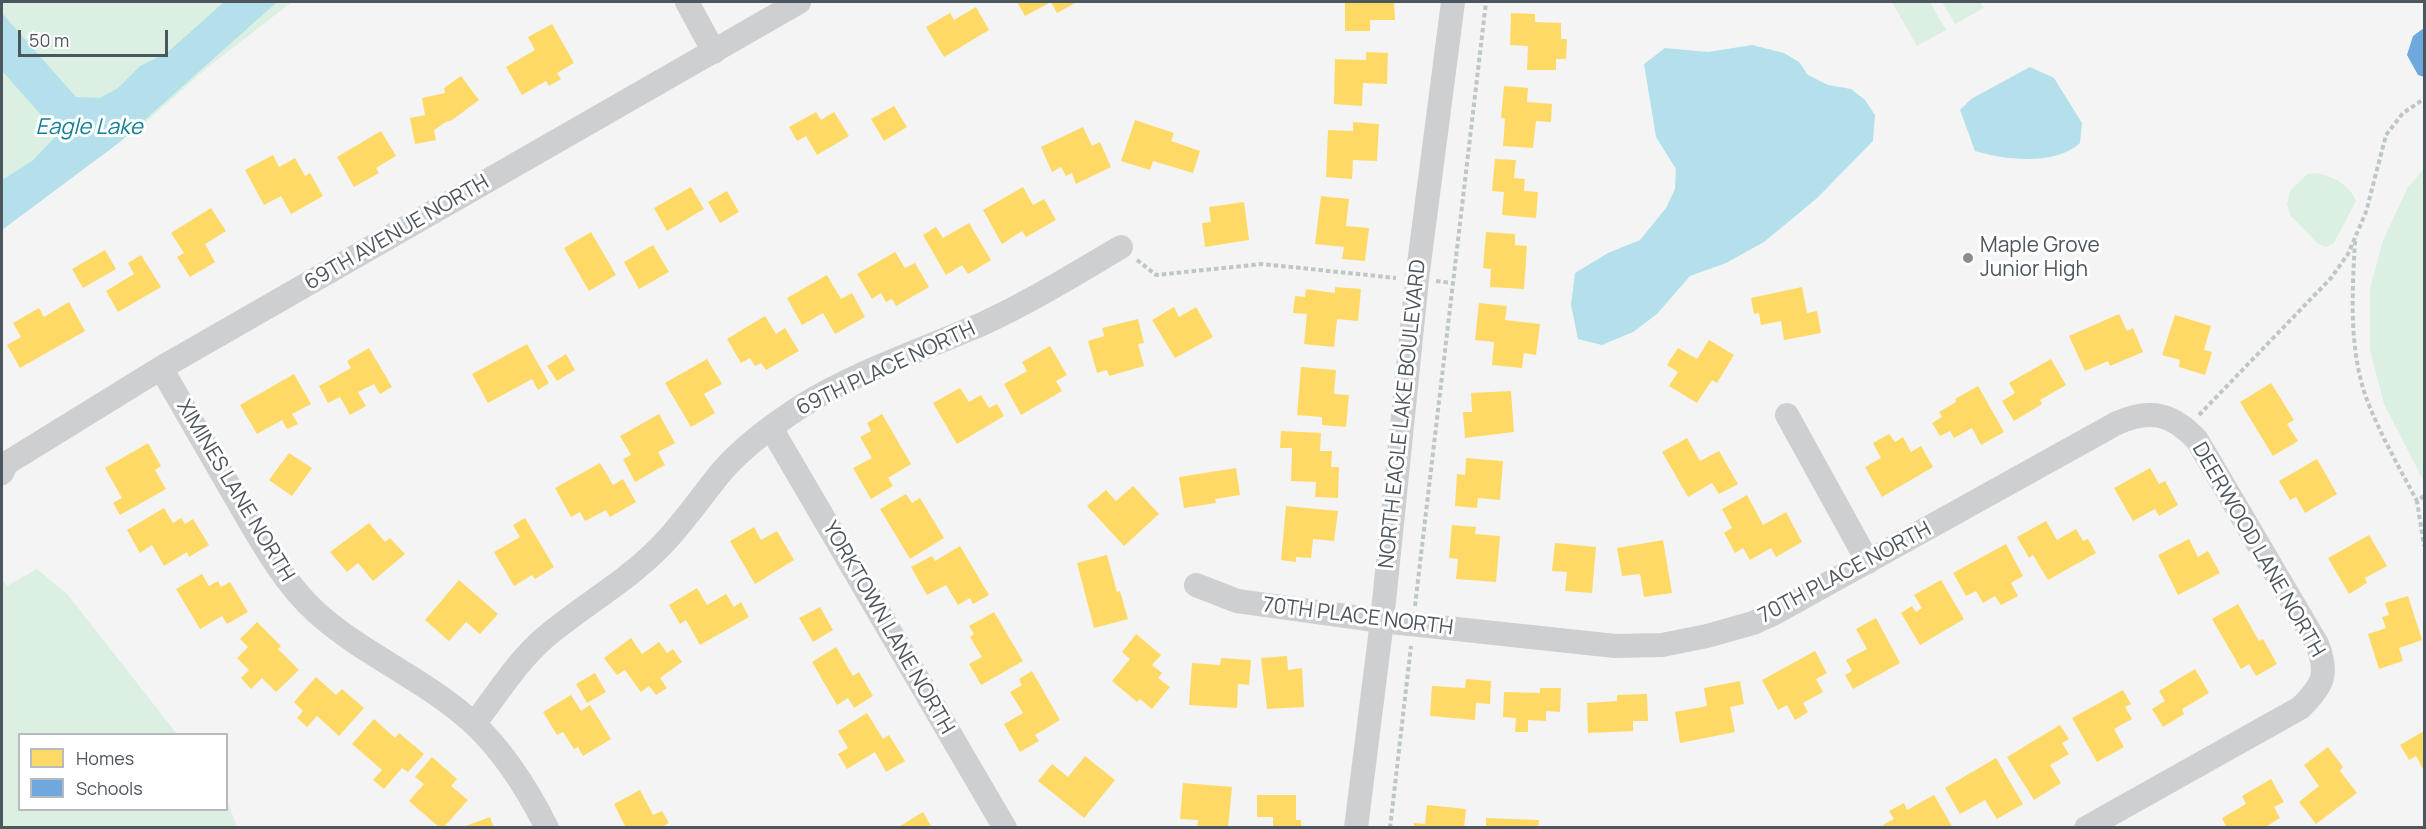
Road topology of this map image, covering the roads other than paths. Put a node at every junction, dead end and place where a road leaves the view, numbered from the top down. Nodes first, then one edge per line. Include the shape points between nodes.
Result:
1 (687, 2) edge
2 (799, 2) edge
3 (1453, 2) edge
4 (714, 52) junction
5 (1121, 247) road end
6 (161, 368) junction
7 (1787, 415) dead end
8 (2184, 426) joint
9 (771, 428) junction
10 (2, 473) edge
11 (1868, 562) junction
12 (1196, 585) dead end
13 (1382, 621) junction
14 (474, 724) junction
15 (548, 828) edge
16 (1005, 828) edge
17 (1356, 828) edge
18 (2086, 828) edge

1 - 4 street
2 - 4 street, 69TH AVENUE NORTH
3 - 13 street, NORTH EAGLE LAKE BOULEVARD via 1417,279
4 - 6 street, 69TH AVENUE NORTH
5 - 9 street, 69TH PLACE NORTH via 983,323 838,387
6 - 10 street, 69TH AVENUE NORTH via 7,463
6 - 14 street, XIMINES LANE NORTH via 288,583 317,613
7 - 11 street
8 - 11 street, 70TH PLACE NORTH via 2168,417 2134,416
8 - 18 street, DEERWOOD LANE NORTH via 2197,440 2317,644 2324,677 2316,694 2300,708
9 - 14 street, 69TH PLACE NORTH via 724,468 660,547 613,588 540,641
9 - 16 street, YORKTOWN LANE NORTH
11 - 13 street, 70TH PLACE NORTH via 1753,623 1662,645 1615,646
12 - 13 street, 70TH PLACE NORTH via 1237,601
13 - 17 street, NORTH EAGLE LAKE BOULEVARD
14 - 15 street, XIMINES LANE NORTH via 521,782

